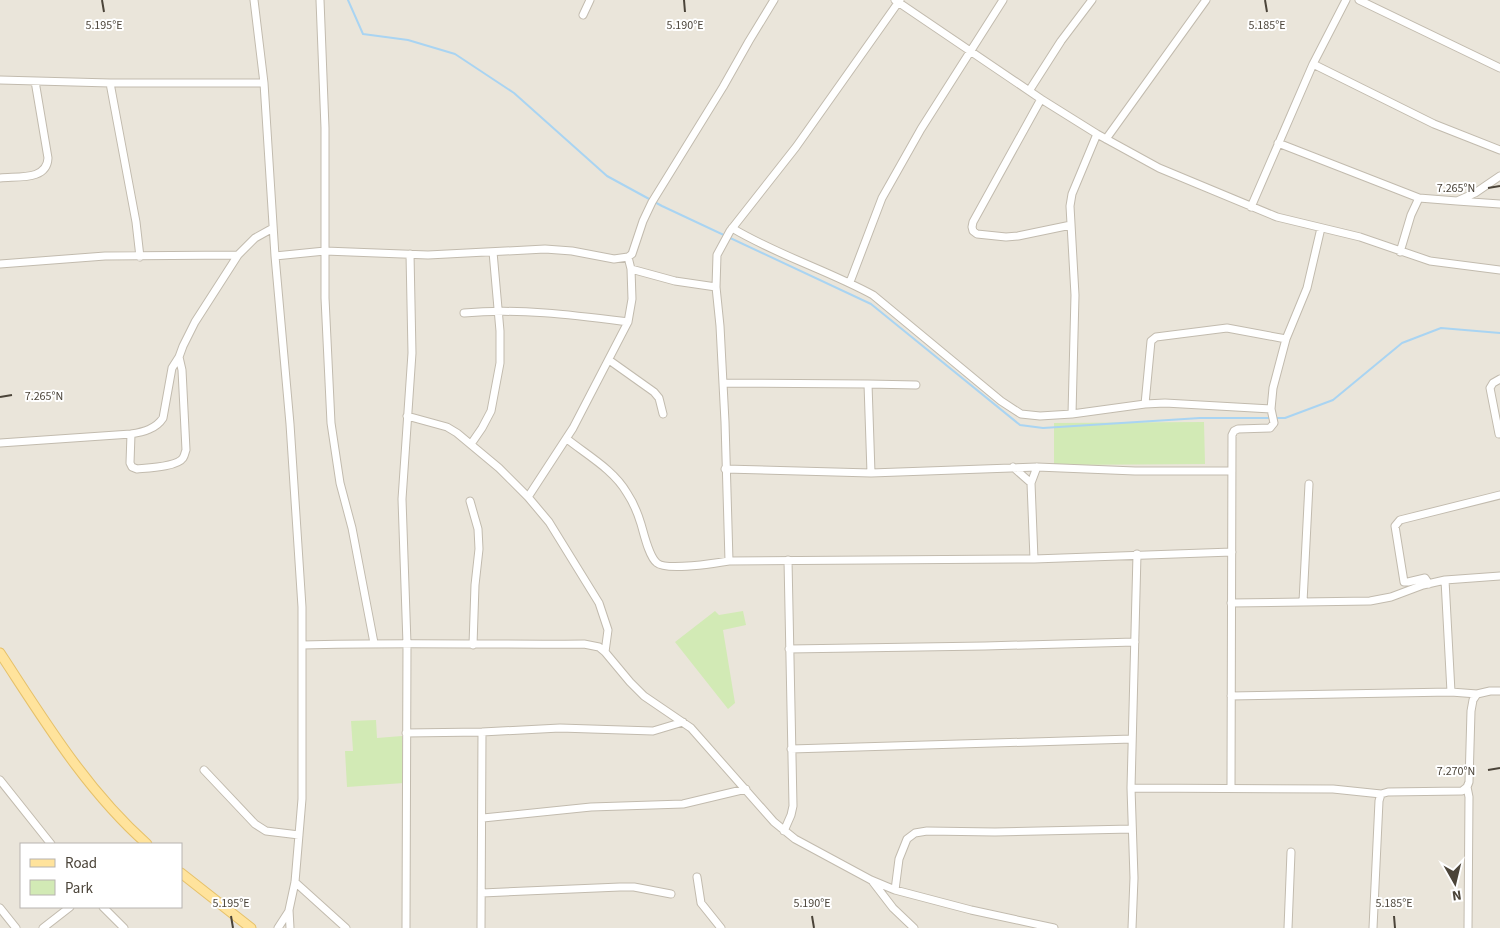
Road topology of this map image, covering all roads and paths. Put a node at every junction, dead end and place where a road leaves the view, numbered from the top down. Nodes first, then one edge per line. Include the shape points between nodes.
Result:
1 (254, 0) edge
2 (320, 0) edge
3 (590, 0) edge
4 (774, 0) edge
5 (1002, 0) edge
6 (1092, 0) edge
7 (1206, 0) edge
8 (1346, 0) edge
9 (1359, 0) edge
10 (898, 1) edge
11 (583, 15) dead end
12 (970, 52) junction
13 (1313, 64) junction
14 (1500, 68) edge
15 (0, 80) edge
16 (35, 81) junction
17 (264, 82) junction
18 (110, 83) junction
19 (1029, 91) junction
20 (1041, 99) junction
21 (1096, 134) junction
22 (1106, 139) junction
23 (1278, 144) junction
24 (1500, 150) edge
25 (1500, 176) edge
26 (0, 178) edge
27 (1419, 198) junction
28 (1457, 201) junction
29 (1500, 204) edge
30 (1251, 208) junction
31 (1071, 225) junction
32 (273, 228) junction
33 (1321, 228) junction
34 (731, 229) junction
35 (325, 251) junction
36 (493, 252) junction
37 (1400, 252) junction
38 (410, 254) junction
39 (238, 255) junction
40 (275, 256) junction
41 (140, 257) junction
42 (628, 257) junction
43 (0, 264) edge
44 (631, 269) junction
45 (1500, 270) edge
46 (850, 282) junction
47 (716, 287) junction
48 (497, 310) junction
49 (464, 313) dead end
50 (628, 322) junction
51 (1286, 339) junction
52 (179, 357) junction
53 (609, 360) junction
54 (1500, 379) edge
55 (723, 383) junction
56 (868, 384) junction
57 (916, 385) dead end
58 (1145, 404) junction
59 (663, 414) dead end
60 (1072, 414) junction
61 (407, 416) junction
62 (1272, 416) junction
63 (130, 434) junction
64 (1498, 434) dead end
65 (567, 439) junction
66 (0, 443) edge
67 (471, 444) junction
68 (1013, 467) junction
69 (1038, 467) junction
70 (726, 469) junction
71 (1232, 472) junction
72 (870, 473) junction
73 (1031, 483) junction
74 (1309, 484) dead end
75 (1500, 496) edge
76 (528, 497) junction
77 (470, 501) dead end
78 (1232, 552) junction
79 (1137, 554) junction
80 (1034, 559) junction
81 (788, 560) junction
82 (729, 561) junction
83 (1500, 576) edge
84 (1445, 580) junction
85 (1429, 584) junction
86 (1303, 602) junction
87 (1231, 603) junction
88 (1134, 642) junction
89 (374, 643) junction
90 (407, 644) junction
91 (303, 645) junction
92 (473, 645) junction
93 (789, 649) junction
94 (605, 652) junction
95 (0, 653) edge
96 (1500, 691) edge
97 (1451, 692) junction
98 (1477, 694) junction
99 (1231, 696) junction
100 (683, 722) junction
101 (406, 732) junction
102 (482, 732) junction
103 (1132, 738) junction
104 (791, 749) junction
105 (204, 770) dead end
106 (0, 780) edge
107 (1467, 787) junction
108 (1132, 788) junction
109 (1231, 788) junction
110 (746, 789) junction
111 (1381, 794) junction
112 (483, 818) junction
113 (1132, 829) junction
114 (784, 831) junction
115 (299, 836) junction
116 (50, 843) edge
117 (146, 843) edge
118 (1291, 852) dead end
119 (182, 874) edge
120 (697, 877) dead end
121 (871, 880) junction
122 (295, 882) junction
123 (895, 890) junction
124 (482, 893) junction
125 (671, 894) dead end
126 (0, 908) edge
127 (69, 908) edge
128 (104, 908) edge
129 (290, 910) junction
130 (16, 928) edge
131 (43, 928) edge
132 (124, 928) edge
133 (250, 928) edge
134 (278, 928) edge
135 (290, 928) edge
136 (346, 928) edge
137 (406, 928) edge
138 (481, 928) edge
139 (720, 928) edge
140 (914, 928) edge
141 (1054, 928) edge
142 (1132, 928) edge
143 (1288, 928) edge
144 (1373, 928) edge
145 (1468, 928) edge

1 - 17 street
2 - 35 street
3 - 11 street
4 - 42 street via 652,202
5 - 12 street
6 - 19 street
7 - 22 street
8 - 13 street
9 - 14 street
10 - 12 street
10 - 34 street via 796,147
12 - 19 street
12 - 46 street via 882,198
13 - 23 street
13 - 24 street via 1434,124
15 - 16 street
16 - 18 street
16 - 26 street via 48,158 46,168 40,174
17 - 18 street
17 - 32 street
18 - 41 street
19 - 20 street
20 - 21 street
20 - 31 street via 972,227 977,234 1006,237
21 - 22 street
21 - 31 street via 1072,194
22 - 30 street via 1159,168
23 - 27 street
23 - 30 street
25 - 28 street
27 - 28 street
27 - 37 street
28 - 29 street
30 - 33 street
31 - 60 street via 1075,295
32 - 39 street via 255,238
32 - 40 street
33 - 37 street
33 - 51 street via 1307,288
34 - 46 street
34 - 47 street via 717,255
35 - 38 street
35 - 40 street
35 - 89 street via 326,346 332,423 340,483
36 - 38 street
36 - 42 street via 545,249 614,259
36 - 48 street
37 - 45 street via 1430,261
38 - 61 street via 412,353
39 - 41 street
39 - 52 street via 195,322
40 - 91 street via 292,450
41 - 43 street via 105,256
42 - 44 street
44 - 47 street
44 - 50 street via 632,300
46 - 60 street via 903,318 1013,409 1030,416
47 - 55 street
48 - 49 street
48 - 50 street via 548,312
48 - 67 street via 501,350 496,388 491,411
50 - 53 street
51 - 58 street via 1227,328 1154,338 1151,341
51 - 62 street via 1273,388
52 - 63 street via 172,368 160,423 143,432
52 - 63 street via 186,450 183,458 178,463 136,469 130,463
53 - 59 street via 654,392
53 - 65 street
54 - 64 street via 1490,388
55 - 56 street
55 - 70 street
56 - 57 street
56 - 72 street
58 - 60 street
58 - 62 street via 1164,403
61 - 67 street via 447,427
61 - 90 street via 402,499
62 - 71 street via 1270,428 1234,430
63 - 66 street
65 - 76 street
65 - 82 street via 621,484 636,511 656,563 692,566
67 - 76 street
68 - 69 street
68 - 72 street
68 - 73 street
69 - 71 street
69 - 73 street
70 - 72 street
70 - 82 street
71 - 78 street
73 - 80 street
74 - 86 street
75 - 85 street via 1397,523 1404,582 1425,578
76 - 94 street via 549,522 599,602 608,630
77 - 92 street via 478,529 479,549
78 - 79 street
78 - 87 street
79 - 80 street
79 - 88 street
80 - 81 street
81 - 82 street
81 - 93 street
83 - 84 street
84 - 85 street
84 - 97 street
85 - 86 street via 1370,601
86 - 87 street
87 - 99 street
88 - 93 street
88 - 103 street
89 - 90 street
89 - 91 street
90 - 92 street
90 - 101 street
91 - 115 street
92 - 94 street via 584,644 599,647
93 - 104 street
94 - 100 street via 644,696
95 - 117 main road via 65,752 116,814
96 - 98 street
97 - 98 street
97 - 99 street
98 - 107 street via 1473,700
99 - 109 street
100 - 102 street via 653,731 578,728
100 - 110 street
101 - 102 street
101 - 137 street
102 - 112 street
103 - 104 street
103 - 108 street
104 - 114 street via 793,806
105 - 115 street via 266,832
106 - 116 street
107 - 111 street via 1462,790
107 - 145 street
108 - 109 street
108 - 113 street
109 - 111 street via 1333,789
110 - 112 street via 683,804
110 - 114 street
111 - 144 street
112 - 124 street
113 - 123 street via 915,833 907,839 899,859
113 - 142 street
114 - 121 street
115 - 122 street
118 - 143 street
119 - 133 main road
120 - 139 street via 701,903
121 - 123 street
121 - 140 street
122 - 129 street
122 - 136 street
123 - 141 street
124 - 125 street via 620,886
124 - 138 street
126 - 130 street
127 - 131 street
128 - 132 street
129 - 134 street
129 - 135 street

